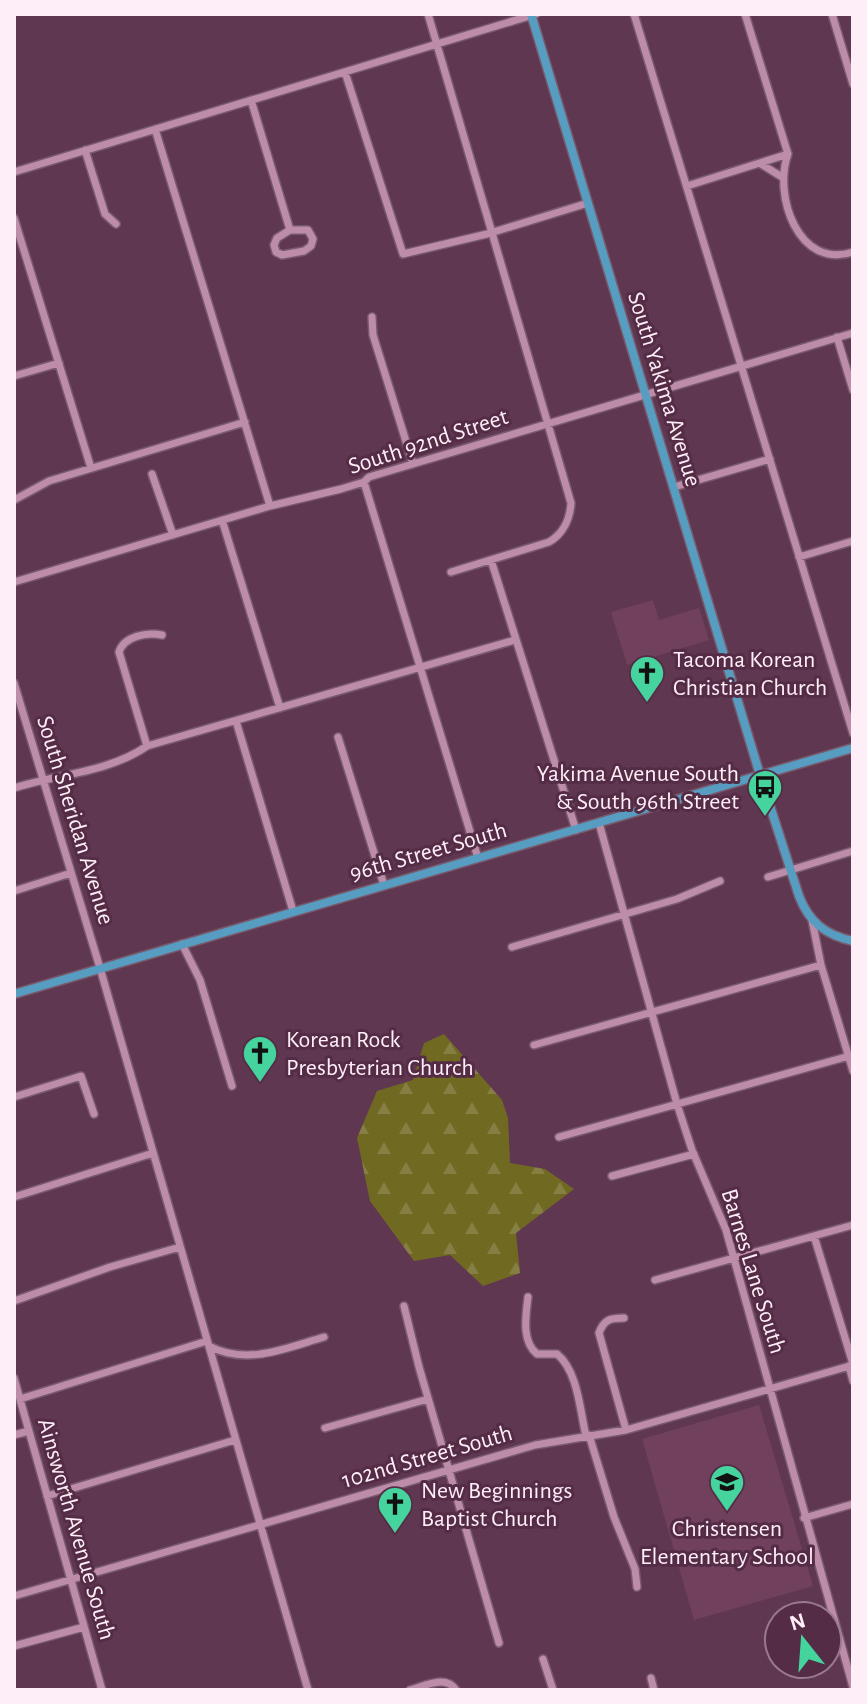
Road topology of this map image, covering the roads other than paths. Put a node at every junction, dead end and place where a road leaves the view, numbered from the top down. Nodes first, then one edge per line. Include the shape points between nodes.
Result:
1 (428, 14) edge
2 (533, 14) edge
3 (634, 14) edge
4 (745, 14) edge
5 (832, 14) edge
6 (437, 44) junction
7 (345, 72) junction
8 (853, 84) edge
9 (251, 100) junction
10 (155, 129) junction
11 (85, 150) junction
12 (788, 154) junction
13 (761, 164) junction
14 (14, 172) edge
15 (782, 177) junction
16 (687, 186) junction
17 (588, 203) junction
18 (14, 218) edge
19 (116, 224) dead end
20 (290, 230) junction
21 (493, 232) junction
22 (853, 252) edge
23 (372, 317) dead end
24 (853, 333) edge
25 (837, 337) junction
26 (59, 363) junction
27 (741, 366) junction
28 (14, 376) edge
29 (853, 390) edge
30 (645, 395) junction
31 (245, 422) junction
32 (549, 423) junction
33 (770, 459) junction
34 (413, 464) junction
35 (91, 468) junction
36 (152, 474) dead end
37 (364, 482) junction
38 (674, 487) junction
39 (14, 500) edge
40 (270, 506) junction
41 (222, 520) junction
42 (173, 535) junction
43 (853, 541) edge
44 (799, 557) junction
45 (491, 560) junction
46 (451, 572) dead end
47 (14, 582) edge
48 (162, 635) dead end
49 (515, 640) junction
50 (421, 667) junction
51 (14, 683) edge
52 (280, 708) junction
53 (236, 721) junction
54 (853, 733) edge
55 (338, 737) dead end
56 (147, 746) junction
57 (853, 748) edge
58 (760, 775) junction
59 (42, 779) junction
60 (14, 788) edge
61 (599, 823) junction
62 (576, 830) junction
63 (853, 851) edge
64 (478, 858) junction
65 (790, 870) junction
66 (71, 873) junction
67 (768, 877) dead end
68 (720, 881) dead end
69 (384, 885) junction
70 (14, 891) edge
71 (293, 911) junction
72 (624, 914) junction
73 (812, 920) junction
74 (853, 941) edge
75 (182, 944) junction
76 (512, 947) dead end
77 (821, 965) junction
78 (100, 968) junction
79 (14, 994) edge
80 (650, 1011) junction
81 (534, 1045) dead end
82 (851, 1055) edge
83 (853, 1071) edge
84 (232, 1086) dead end
85 (14, 1097) edge
86 (677, 1104) junction
87 (94, 1114) dead end
88 (559, 1137) dead end
89 (153, 1153) junction
90 (694, 1154) junction
91 (612, 1176) dead end
92 (14, 1197) edge
93 (853, 1225) edge
94 (814, 1236) junction
95 (180, 1247) junction
96 (734, 1260) junction
97 (655, 1280) dead end
98 (528, 1297) dead end
99 (14, 1301) edge
100 (404, 1306) dead end
101 (624, 1318) dead end
102 (324, 1337) dead end
103 (208, 1343) junction
104 (852, 1365) edge
105 (14, 1378) edge
106 (853, 1381) edge
107 (769, 1391) junction
108 (20, 1399) junction
109 (428, 1399) junction
110 (325, 1428) dead end
111 (626, 1430) junction
112 (29, 1431) junction
113 (14, 1435) edge
114 (588, 1436) junction
115 (235, 1440) junction
116 (448, 1469) junction
117 (47, 1496) junction
118 (853, 1504) edge
119 (804, 1518) junction
120 (260, 1527) junction
121 (71, 1580) junction
122 (637, 1587) dead end
123 (14, 1596) edge
124 (824, 1600) edge
125 (84, 1627) junction
126 (499, 1643) dead end
127 (14, 1646) edge
128 (543, 1659) dead end
129 (849, 1659) edge
130 (651, 1678) dead end
131 (853, 1687) edge
132 (102, 1690) edge
133 (308, 1690) edge
134 (410, 1690) edge
135 (456, 1690) edge
136 (553, 1690) edge
137 (654, 1690) edge

1 - 6 street
2 - 6 street
2 - 17 main road, South Yakima Avenue
3 - 16 street
4 - 12 street
5 - 8 street
6 - 7 street
6 - 21 street
7 - 9 street
7 - 21 street via 400,252 406,255
9 - 10 street
9 - 20 street
10 - 11 street
10 - 31 street
11 - 14 street
11 - 19 street via 105,214
12 - 13 street
12 - 15 street
13 - 15 street
13 - 16 street
15 - 22 street via 791,216 805,243 828,255
16 - 27 street
17 - 21 street
17 - 30 main road, South Yakima Avenue
18 - 26 street
20 - 20 street via 277,238 276,252 292,254 311,246 308,230
21 - 32 street
23 - 34 street
24 - 25 street, South 92nd Street
25 - 27 street, South 92nd Street
25 - 29 street
26 - 28 street
26 - 35 street
27 - 30 street, South 92nd Street
27 - 33 street
30 - 32 street, South 92nd Street
30 - 38 main road, South Yakima Avenue
31 - 35 street
31 - 40 street
32 - 34 street, South 92nd Street
32 - 45 street via 569,494 569,517 549,542
33 - 38 street
33 - 44 street
34 - 37 street, South 92nd Street
35 - 39 street via 49,481
36 - 42 street
37 - 40 street, South 92nd Street
37 - 50 street
38 - 58 main road, South Yakima Avenue
40 - 41 street, South 92nd Street
41 - 42 street, South 92nd Street
41 - 52 street
42 - 47 street, South 92nd Street
43 - 44 street
44 - 54 street
45 - 46 street
45 - 49 street
48 - 56 street via 127,640 120,647
49 - 50 street
49 - 62 street
50 - 52 street
50 - 64 street
51 - 59 street, South Sheridan Avenue
52 - 53 street
53 - 56 street
53 - 71 street
55 - 69 street
56 - 59 street via 112,763
57 - 58 main road, 96th Street South
58 - 61 main road, 96th Street South
58 - 65 main road, South Yakima Avenue
59 - 60 street
59 - 66 street, South Sheridan Avenue
61 - 62 main road, 96th Street South
61 - 72 street, Barnes Lane South
62 - 64 main road, 96th Street South
63 - 65 street
64 - 69 main road, 96th Street South
65 - 67 street
65 - 73 main road, South Yakima Avenue
66 - 70 street
66 - 78 street, South Sheridan Avenue
68 - 72 street
69 - 71 main road, 96th Street South
71 - 75 main road, 96th Street South
72 - 76 street
72 - 80 street, Barnes Lane South
73 - 74 main road via 831,935
73 - 77 street
75 - 78 main road, 96th Street South
75 - 84 street via 200,980
77 - 80 street
77 - 82 street
78 - 79 main road, 96th Street South
78 - 89 street, South Sheridan Avenue
80 - 81 street
80 - 86 street, Barnes Lane South
82 - 83 street
82 - 86 street
85 - 87 street via 81,1076
86 - 88 street
86 - 90 street, Barnes Lane South
89 - 92 street
89 - 95 street, South Sheridan Avenue
90 - 91 street
90 - 96 street, Barnes Lane South
93 - 94 street
94 - 96 street
94 - 104 street
95 - 99 street
95 - 103 street, South Sheridan Avenue
96 - 97 street
96 - 107 street, Barnes Lane South
98 - 114 street via 530,1346 537,1354 557,1354 564,1360
100 - 109 street
101 - 111 street via 602,1323 599,1333
102 - 103 street via 262,1355 221,1352
103 - 108 street
103 - 115 street, South Sheridan Avenue
104 - 106 street
104 - 107 street, 102nd Street South
105 - 108 street, Ainsworth Avenue South
107 - 111 street, 102nd Street South
107 - 119 street, Barnes Lane South
108 - 112 street, Ainsworth Avenue South
109 - 110 street
109 - 116 street
111 - 114 street, 102nd Street South
112 - 113 street
112 - 117 street, Ainsworth Avenue South
114 - 116 street, 102nd Street South
114 - 122 street
115 - 117 street
115 - 120 street, South Sheridan Avenue
116 - 120 street, 102nd Street South
116 - 126 street
117 - 121 street, Ainsworth Avenue South
118 - 119 street
119 - 124 street, Barnes Lane South
120 - 121 street, 102nd Street South
120 - 133 street, South Sheridan Avenue
121 - 123 street, 102nd Street South
121 - 125 street, Ainsworth Avenue South
125 - 127 street
125 - 132 street, Ainsworth Avenue South
128 - 136 street
129 - 131 street, Barnes Lane South
130 - 137 street
134 - 135 street via 442,1681

